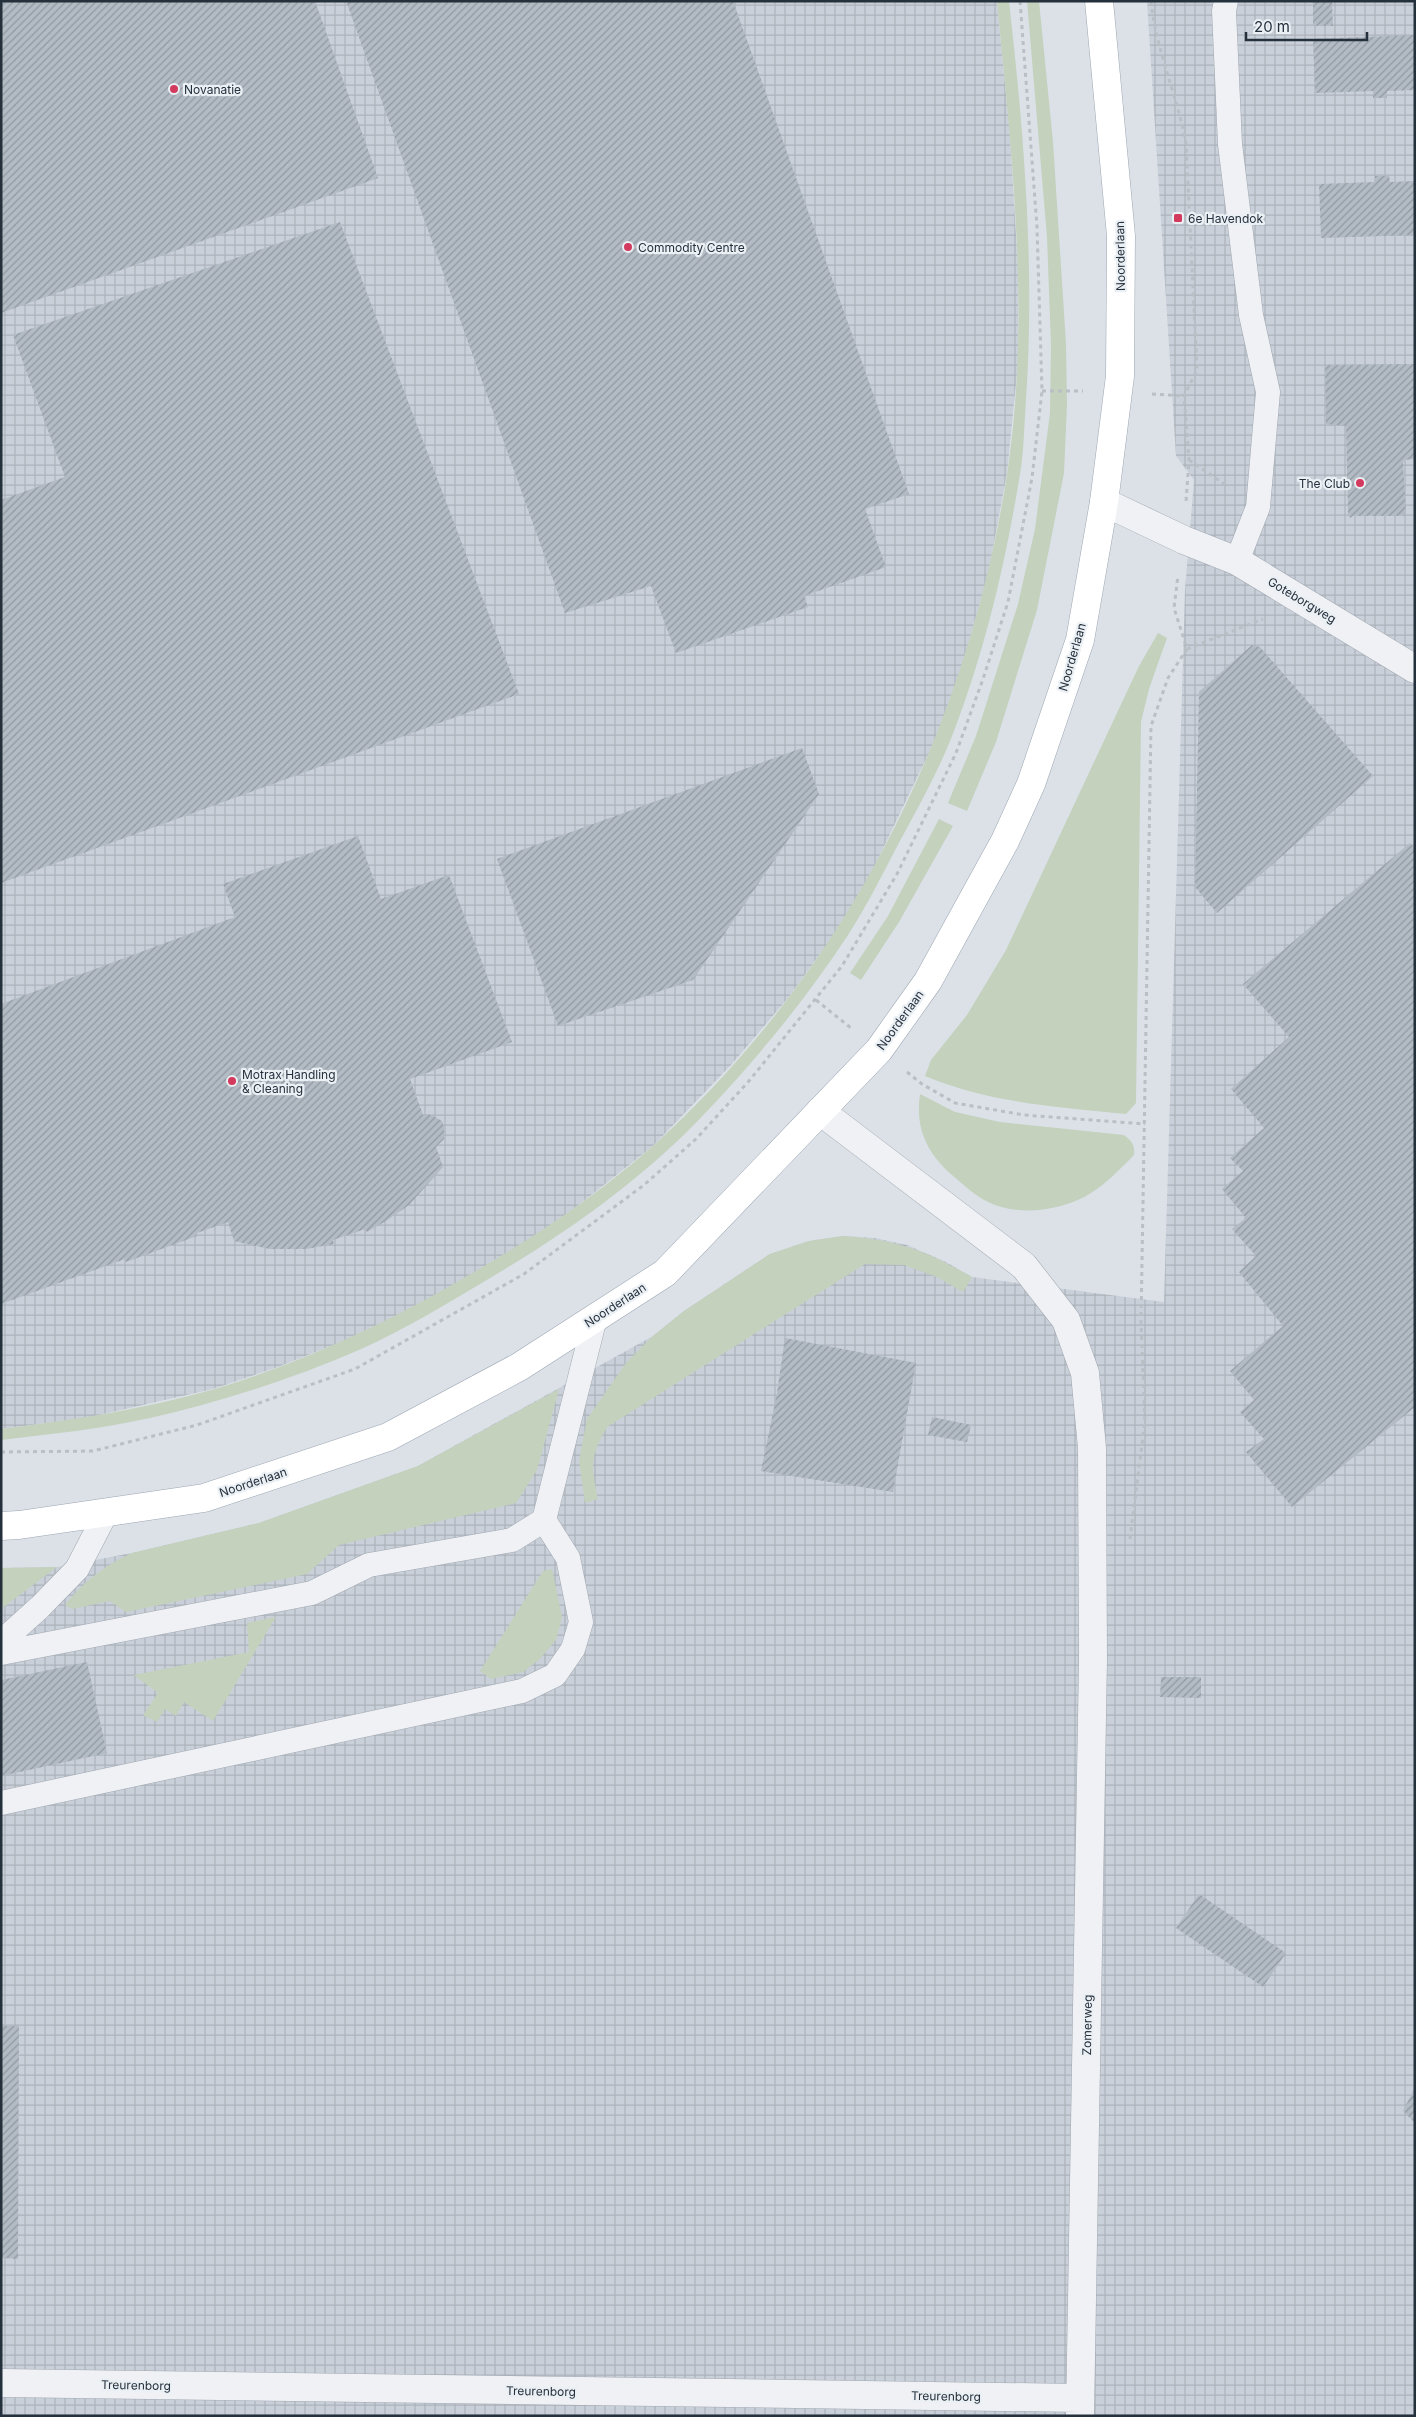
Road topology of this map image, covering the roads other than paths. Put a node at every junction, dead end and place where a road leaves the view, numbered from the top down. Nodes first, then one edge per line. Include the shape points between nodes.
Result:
1 (1099, 1) edge
2 (1226, 1) edge
3 (1104, 502) junction
4 (1237, 561) junction
5 (1415, 669) edge
6 (820, 1111) junction
7 (595, 1318) junction
8 (106, 1512) junction
9 (544, 1520) junction
10 (1, 1526) edge
11 (1, 1642) edge
12 (1, 1653) edge
13 (1, 1803) edge
14 (1, 2384) edge
15 (1080, 2407) edge

1 - 3 main road, Noorderlaan via 1121,236 1120,376
2 - 4 lane via 1230,144 1251,315 1268,392 1258,507
3 - 4 street, Goteborgweg
3 - 6 main road, Noorderlaan via 1080,640 1031,784 1005,842 928,981 879,1050
4 - 5 street, Goteborgweg
6 - 7 main road, Noorderlaan via 665,1273
6 - 15 street, Zomerweg via 1024,1266 1066,1320 1085,1373 1092,1448 1092,1634
7 - 8 main road, Noorderlaan via 519,1367 388,1437 204,1498
7 - 9 lane
8 - 10 main road, Noorderlaan
8 - 11 lane via 77,1569
9 - 12 lane via 512,1540 369,1565 312,1593
9 - 13 lane via 568,1558 582,1622 572,1649 555,1675 522,1691
14 - 15 street, Treurenborg

